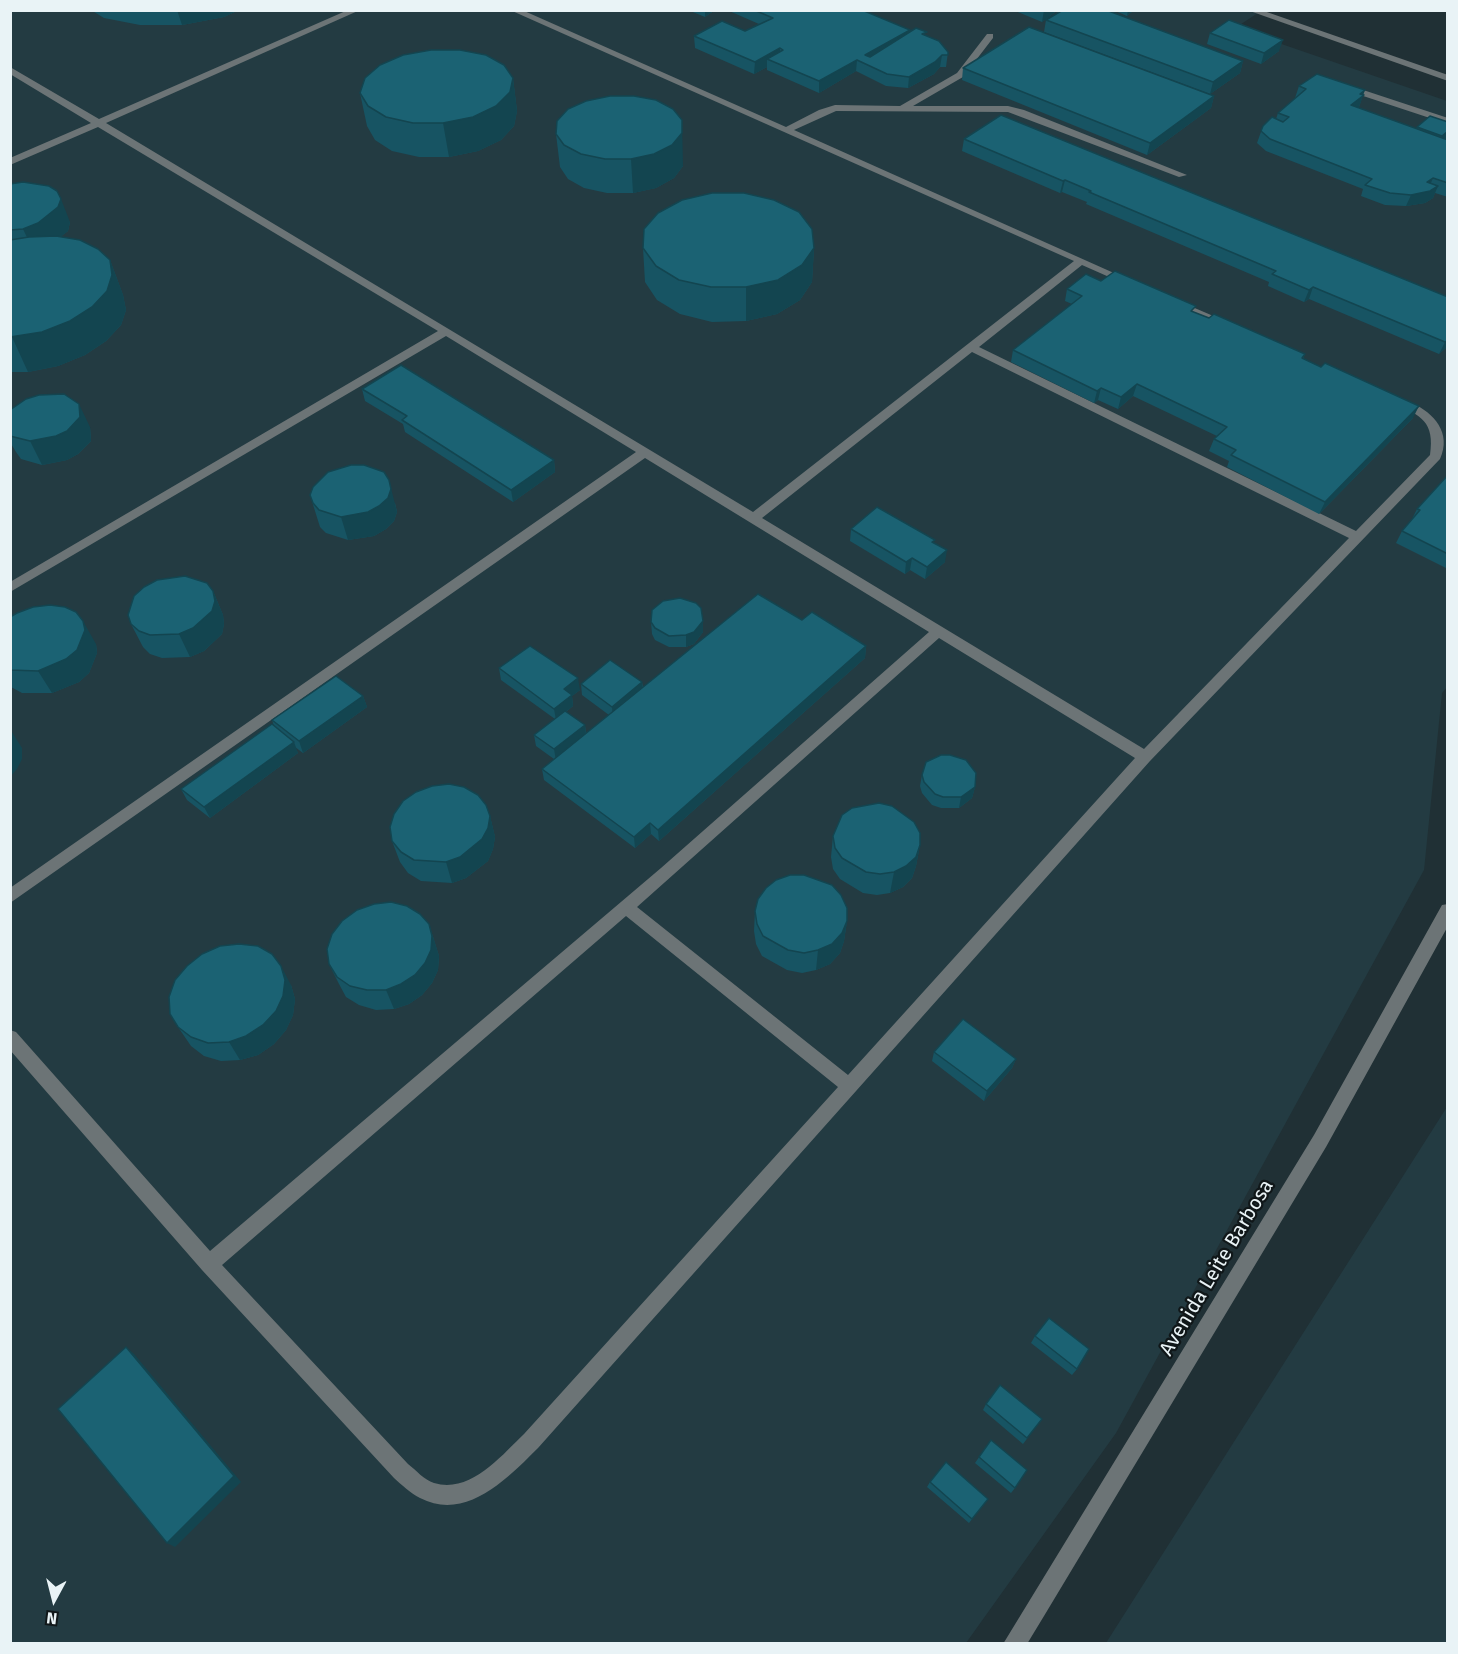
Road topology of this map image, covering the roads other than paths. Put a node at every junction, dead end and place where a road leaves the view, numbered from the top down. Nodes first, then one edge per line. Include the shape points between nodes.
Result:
1 (356, 10) edge
2 (513, 10) edge
3 (1251, 10) edge
4 (990, 36) dead end
5 (10, 70) edge
6 (1448, 78) edge
7 (1338, 85) edge
8 (902, 108) junction
9 (1448, 121) edge
10 (100, 123) junction
11 (786, 131) junction
12 (10, 162) edge
13 (1182, 175) dead end
14 (1082, 261) junction
15 (1146, 289) edge
16 (1167, 299) edge
17 (446, 331) junction
18 (1242, 332) edge
19 (971, 347) junction
20 (1382, 393) edge
21 (643, 453) junction
22 (752, 519) junction
23 (1358, 537) junction
24 (10, 588) edge
25 (937, 632) junction
26 (1145, 757) junction
27 (10, 897) edge
28 (626, 907) junction
29 (1448, 910) edge
30 (10, 1037) edge
31 (849, 1086) junction
32 (209, 1264) junction
33 (1014, 1644) edge

1 - 10 street
2 - 11 street
3 - 6 street
4 - 8 street via 960,75
5 - 10 street
7 - 9 street
8 - 11 street via 835,108
8 - 13 street via 1021,112
10 - 12 street
10 - 17 street
11 - 14 street
14 - 15 street
14 - 19 street
16 - 18 street
17 - 21 street
17 - 24 street
19 - 22 street
19 - 23 street
20 - 23 street via 1429,418 1437,428 1439,441 1436,456
21 - 22 street
21 - 27 street
22 - 25 street
23 - 26 street
25 - 26 street
25 - 28 street
26 - 31 street
28 - 31 street
28 - 32 street
29 - 33 street, Avenida Leite Barbosa via 1320,1141
30 - 32 street
31 - 32 street via 531,1441 499,1472 455,1495 431,1493 401,1471

